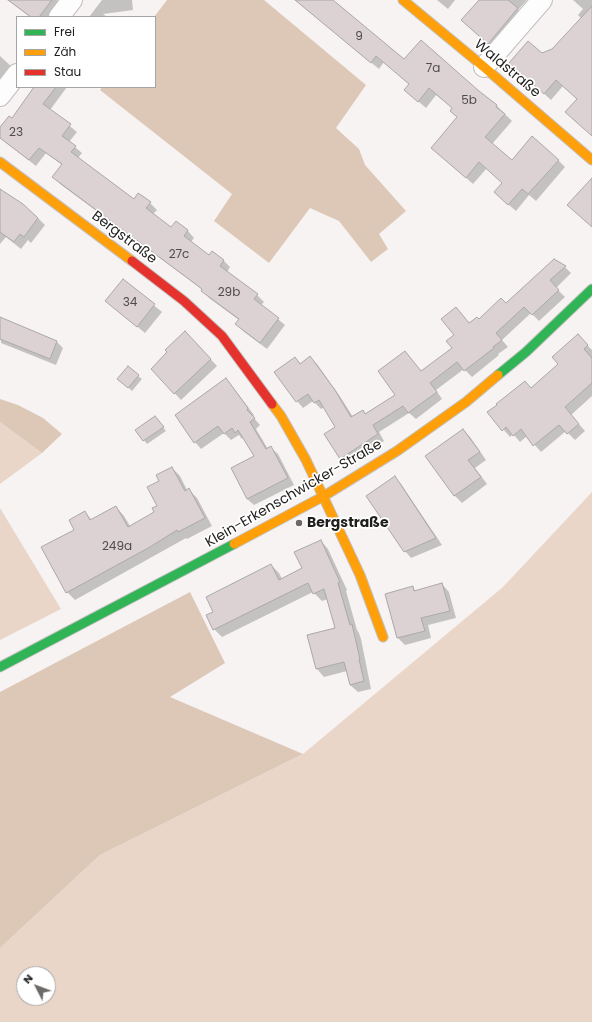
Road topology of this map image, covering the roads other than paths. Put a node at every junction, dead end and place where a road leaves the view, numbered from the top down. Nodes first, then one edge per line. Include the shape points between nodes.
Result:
1 (72, 0) edge
2 (403, 0) edge
3 (542, 0) edge
4 (61, 16) edge
5 (484, 67) junction
6 (16, 75) edge
7 (0, 96) edge
8 (592, 160) edge
9 (0, 162) edge
10 (592, 289) edge
11 (324, 496) junction
12 (383, 636) dead end
13 (0, 666) edge

1 - 4 street
2 - 5 street, Waldstraße
3 - 5 street
5 - 8 street, Waldstraße
6 - 7 street
9 - 11 street, Bergstraße via 184,301 222,336 281,416
10 - 11 street, Klein-Erkenschwicker-Straße via 526,352 466,402 397,451
11 - 12 street, Bergstraße via 360,575
11 - 13 street, Klein-Erkenschwicker-Straße

